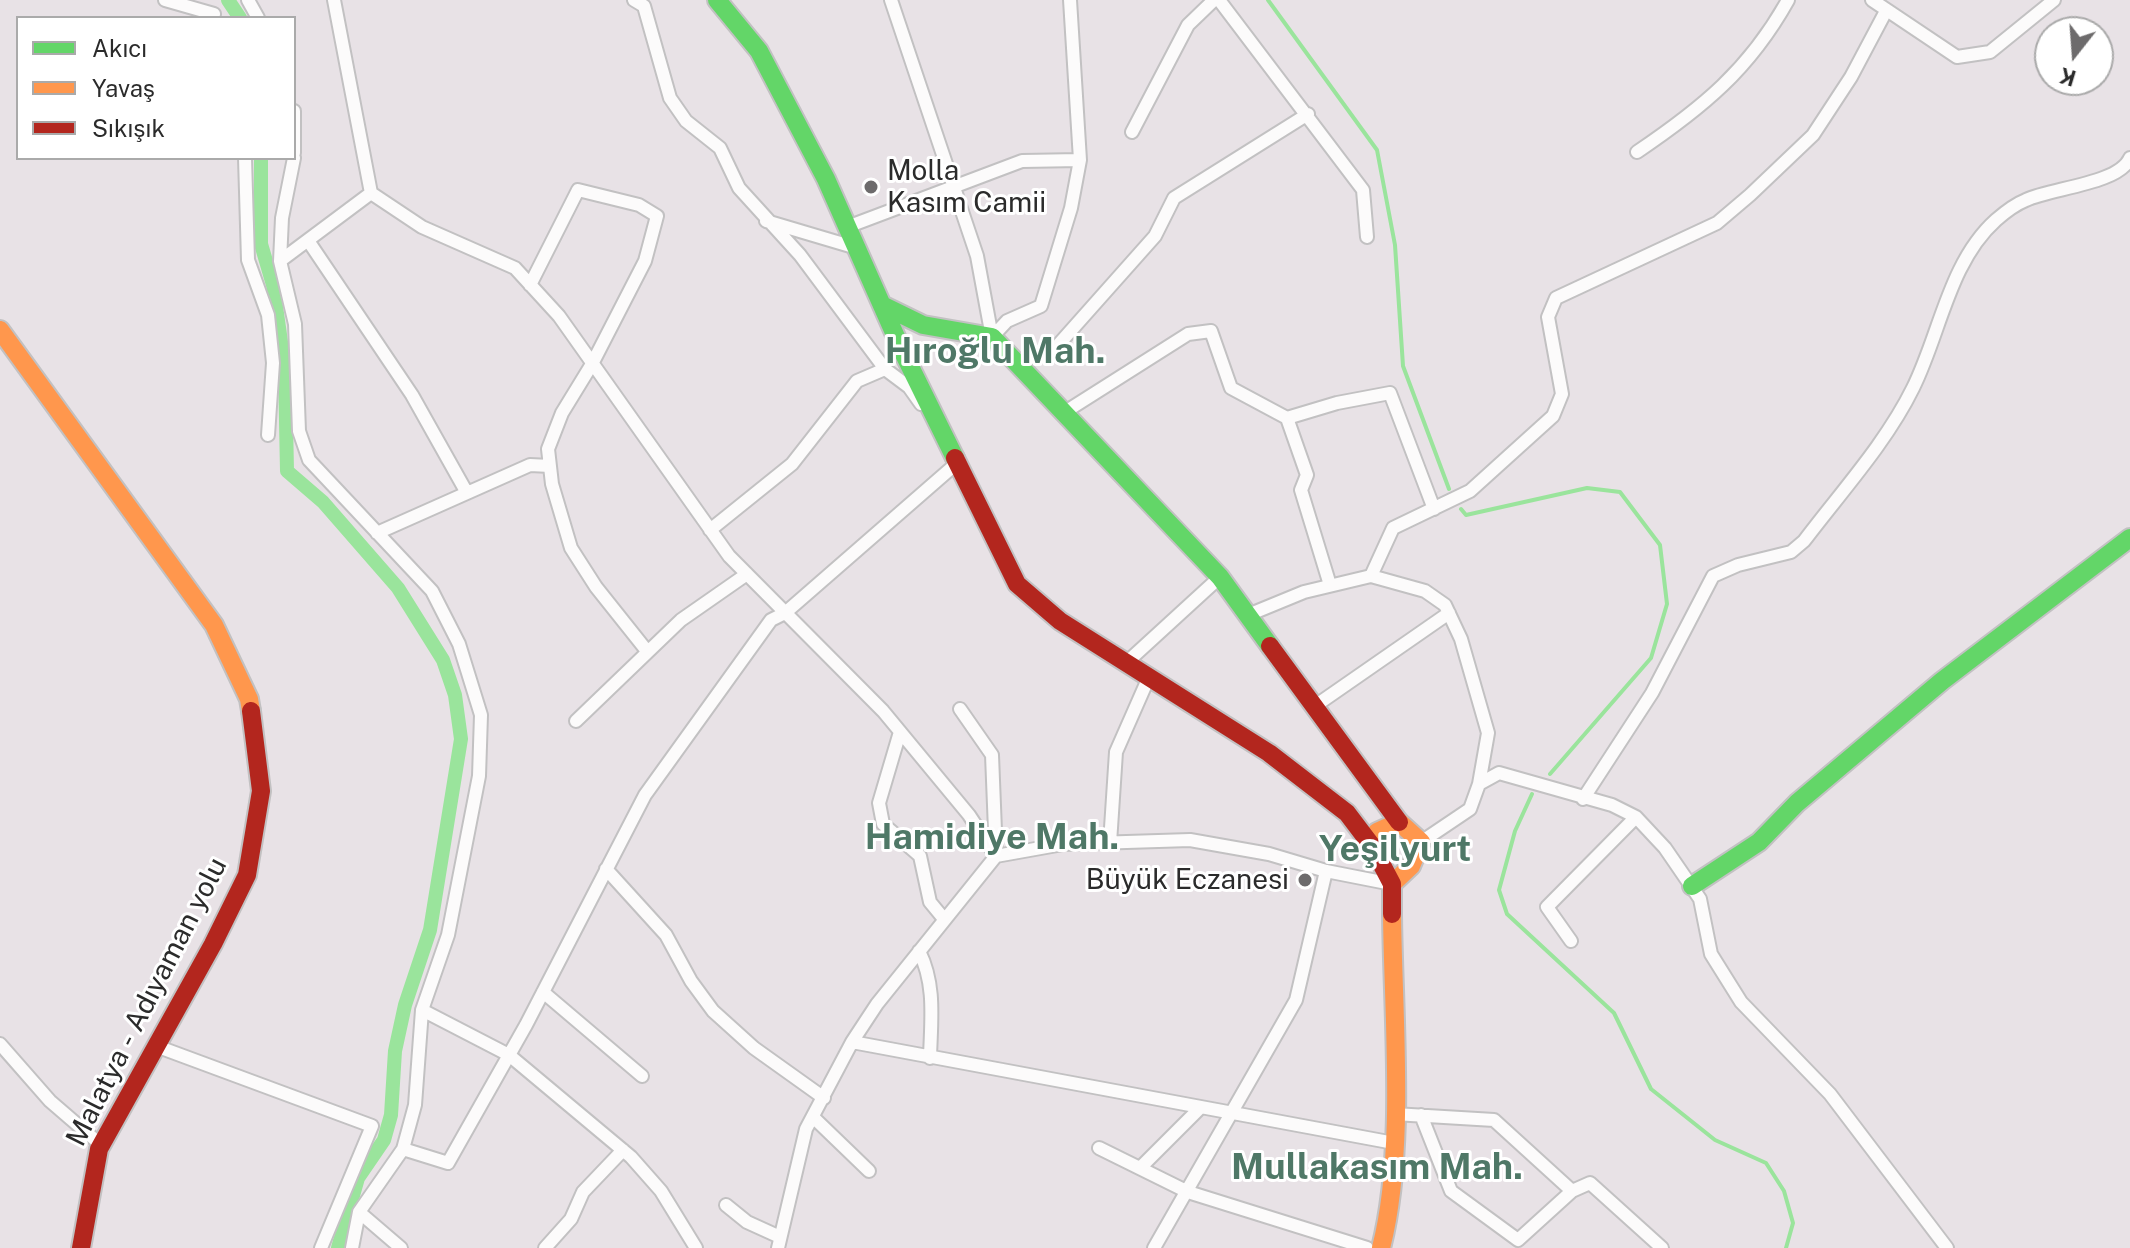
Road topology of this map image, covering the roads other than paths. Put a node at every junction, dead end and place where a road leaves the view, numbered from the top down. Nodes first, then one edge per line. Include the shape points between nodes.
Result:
1 (165, 0) edge
2 (206, 0) edge
3 (334, 0) edge
4 (634, 0) edge
5 (717, 0) edge
6 (891, 0) edge
7 (1070, 0) edge
8 (1216, 0) edge
9 (1788, 0) edge
10 (1872, 0) edge
11 (2054, 0) edge
12 (1886, 11) junction
13 (215, 16) edge
14 (1308, 114) junction
15 (1132, 132) dead end
16 (1637, 152) dead end
17 (2130, 158) edge
18 (245, 160) edge
19 (293, 160) edge
20 (1080, 160) junction
21 (952, 185) junction
22 (371, 193) junction
23 (766, 221) junction
24 (847, 227) junction
25 (812, 232) junction
26 (1367, 237) dead end
27 (309, 242) junction
28 (788, 245) junction
29 (857, 248) junction
30 (280, 261) junction
31 (530, 285) junction
32 (882, 305) junction
33 (0, 330) edge
34 (992, 337) junction
35 (1059, 344) dead end
36 (592, 364) junction
37 (885, 369) junction
38 (1065, 412) junction
39 (1287, 418) junction
40 (268, 435) dead end
41 (943, 436) junction
42 (956, 464) junction
43 (550, 466) junction
44 (467, 493) junction
45 (1434, 509) junction
46 (710, 530) junction
47 (377, 533) junction
48 (2130, 538) edge
49 (747, 574) junction
50 (1371, 576) junction
51 (1220, 577) junction
52 (1330, 585) junction
53 (785, 613) junction
54 (1449, 613) junction
55 (1248, 615) junction
56 (647, 651) junction
57 (1126, 663) junction
58 (1149, 677) junction
59 (1315, 706) junction
60 (960, 709) dead end
61 (576, 721) dead end
62 (900, 732) junction
63 (1479, 784) junction
64 (1583, 799) junction
65 (1636, 817) junction
66 (1399, 822) junction
67 (1421, 842) junction
68 (1110, 843) junction
69 (1372, 846) junction
70 (996, 856) junction
71 (606, 869) junction
72 (1326, 871) junction
73 (1392, 884) junction
74 (1692, 886) junction
75 (944, 919) junction
76 (1571, 941) dead end
77 (919, 951) junction
78 (543, 992) junction
79 (422, 1010) junction
80 (852, 1042) junction
81 (0, 1044) edge
82 (156, 1046) junction
83 (509, 1055) junction
84 (930, 1058) junction
85 (642, 1076) dead end
86 (824, 1098) junction
87 (1199, 1109) junction
88 (1394, 1114) junction
89 (1231, 1115) junction
90 (1421, 1115) junction
91 (813, 1117) junction
92 (1394, 1143) junction
93 (101, 1145) junction
94 (1099, 1148) dead end
95 (403, 1149) junction
96 (623, 1150) junction
97 (1140, 1168) junction
98 (869, 1171) dead end
99 (1572, 1191) junction
100 (1188, 1192) junction
101 (726, 1205) dead end
102 (359, 1212) junction
103 (779, 1243) edge
104 (81, 1248) edge
105 (321, 1248) edge
106 (352, 1248) edge
107 (401, 1248) edge
108 (545, 1248) edge
109 (696, 1248) edge
110 (1154, 1248) edge
111 (1367, 1248) edge
112 (1381, 1248) edge
113 (1662, 1248) edge
114 (1947, 1248) edge

1 - 13 street
2 - 13 street
3 - 22 street
4 - 23 street via 644,6 670,98 686,121 720,148 739,188
5 - 24 main road via 759,51
6 - 21 street
7 - 20 street
8 - 14 street
8 - 15 street via 1188,25
9 - 16 street via 1734,78
10 - 12 street
11 - 12 street via 1990,52 1957,57
12 - 45 street via 1813,135 1750,195 1717,223 1556,298 1548,317 1562,394 1553,416 1470,491
14 - 26 street via 1363,190
14 - 35 street via 1174,198 1155,236
17 - 64 street via 2101,179 2025,200 1995,221 1964,262 1913,389 1893,422 1804,541 1791,552 1713,576 1652,693
18 - 40 street via 248,260 268,315 273,363
19 - 30 street
20 - 21 street via 1022,161
20 - 34 street via 1041,306 1007,321
21 - 24 street
21 - 34 street via 977,256
22 - 27 street
22 - 31 street via 422,227 515,268
23 - 25 street
23 - 28 street
24 - 29 main road
25 - 28 street
25 - 29 street
27 - 30 street
27 - 44 street via 412,395
28 - 37 street
29 - 32 main road
30 - 47 street via 295,324 299,431 309,460
31 - 36 street
31 - 36 street via 578,190 639,205 657,216 645,261
32 - 34 main road via 923,325
32 - 41 main road
33 - 82 main road, Malatya - Adıyaman yolu via 214,625 249,699 261,791 247,875
34 - 38 main road
36 - 43 street via 562,413 548,449
36 - 46 street
37 - 41 street via 909,387
37 - 46 street via 857,381 792,464
38 - 39 street via 1188,334 1211,331 1231,388
38 - 51 main road
39 - 45 street via 1390,393
39 - 52 street via 1307,475 1301,490
41 - 42 main road
42 - 53 street
42 - 57 main road via 1017,584 1060,621
43 - 44 street via 530,465
43 - 56 street via 571,548
44 - 47 street
45 - 50 street via 1393,528
46 - 49 street
47 - 79 street via 432,591 459,644 481,715 479,776 448,935
48 - 74 main road via 1942,681 1797,803 1759,842
49 - 53 street
49 - 56 street
50 - 52 street
50 - 54 street via 1425,591
51 - 55 main road
51 - 57 street
52 - 55 street
53 - 62 street
53 - 71 street via 771,620 645,795
54 - 59 street
54 - 63 street via 1488,733
55 - 59 main road
56 - 61 street
57 - 58 main road
58 - 68 street via 1116,752
58 - 69 main road via 1269,753 1347,813
59 - 66 main road
60 - 70 street via 992,755
62 - 70 street
62 - 75 street via 879,803 883,824 920,856 930,902
63 - 64 street via 1499,773
63 - 67 street via 1470,809
64 - 65 street
65 - 74 street
65 - 76 street via 1547,907
66 - 67 main road
66 - 69 main road via 1377,832
67 - 73 main road via 1417,859
68 - 70 street via 1063,844
68 - 72 street via 1190,840
69 - 73 main road
70 - 75 street
71 - 78 street
71 - 86 street via 666,935 713,1011
72 - 73 street
72 - 89 street via 1296,1000
73 - 88 main road
74 - 114 street via 1700,899 1711,954 1741,1002 1830,1094
75 - 77 street
77 - 80 street
77 - 84 street via 932,989
78 - 83 street
78 - 85 street
79 - 83 street
79 - 95 street via 415,1105
80 - 84 street
80 - 86 street
81 - 93 street via 50,1101
82 - 93 main road, Malatya - Adıyaman yolu
82 - 105 street via 372,1126
83 - 95 street via 448,1163
83 - 96 street
84 - 87 street
86 - 91 street
87 - 89 street
87 - 97 street
88 - 90 street
88 - 92 main road
89 - 92 street
89 - 100 street
90 - 99 street via 1494,1120
90 - 99 street via 1451,1191 1518,1240
91 - 98 street
91 - 103 street
92 - 112 main road
93 - 104 main road, Malatya - Adıyaman yolu
94 - 97 street
95 - 102 street
96 - 108 street via 583,1192 571,1219
96 - 109 street via 661,1191
97 - 100 street
99 - 113 street via 1590,1183
100 - 110 street
100 - 111 street
101 - 103 street
102 - 106 street
102 - 107 street

